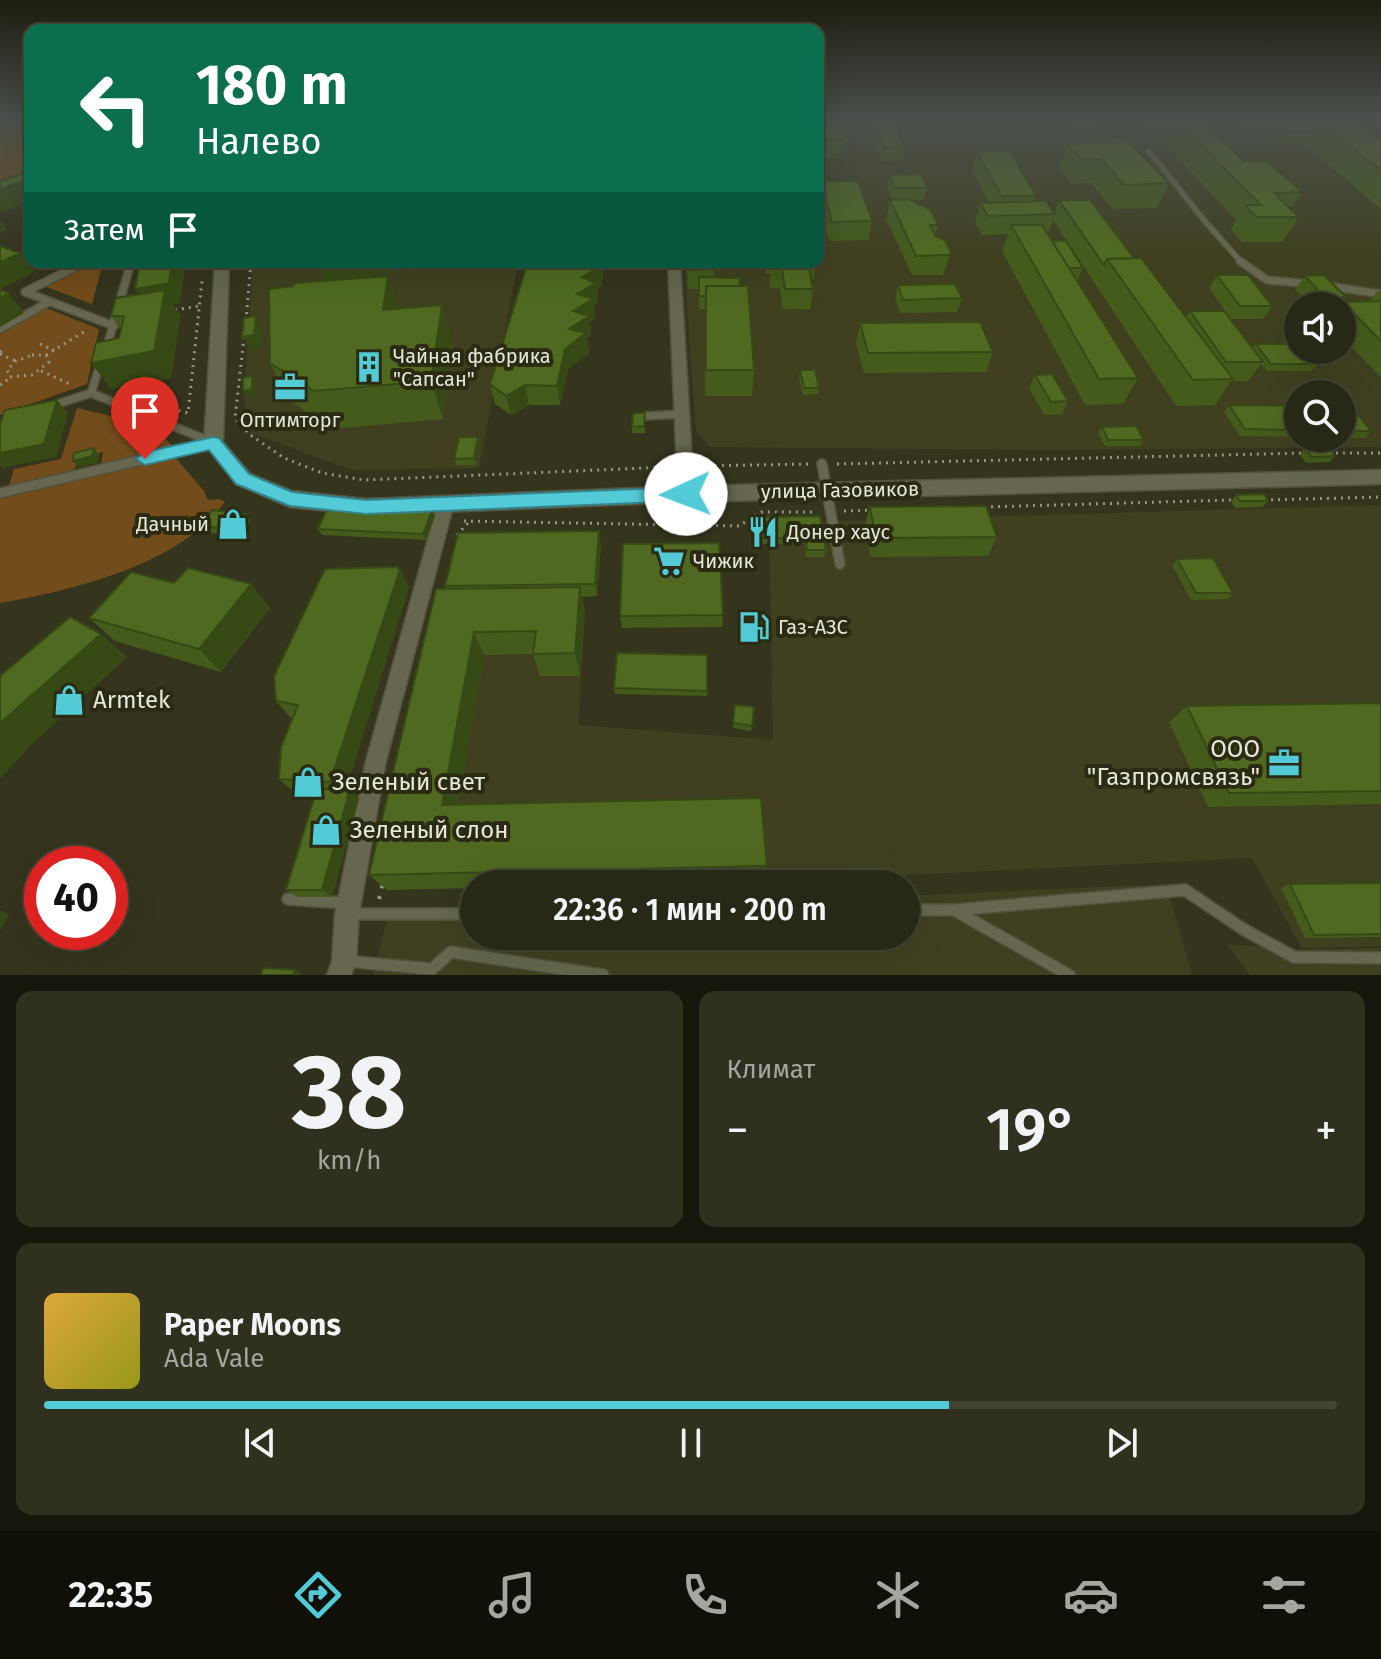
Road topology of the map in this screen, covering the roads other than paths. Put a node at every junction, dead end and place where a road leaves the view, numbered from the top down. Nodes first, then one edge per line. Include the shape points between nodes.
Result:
1 (1160, 164) edge
2 (73, 268) edge
3 (129, 268) edge
4 (222, 268) edge
5 (674, 268) edge
6 (1381, 294) edge
7 (49, 302) junction
8 (114, 326) junction
9 (0, 329) edge
10 (91, 393) junction
11 (40, 410) edge
12 (682, 414) junction
13 (646, 416) edge
14 (213, 443) junction
15 (822, 464) road end
16 (1381, 477) edge
17 (827, 491) junction
18 (0, 493) edge
19 (686, 494) junction
20 (446, 503) junction
21 (840, 564) dead end
22 (288, 899) edge
23 (348, 908) junction
24 (920, 910) edge
25 (954, 910) junction
26 (460, 914) edge
27 (1381, 958) edge
28 (342, 968) edge
29 (603, 975) edge
30 (1069, 975) edge

1 - 6 lane via 1221,239 1261,277
2 - 7 lane via 25,292
3 - 8 lane
4 - 14 street
5 - 12 street
7 - 8 lane
7 - 9 lane
8 - 10 lane
10 - 11 lane
10 - 14 lane
12 - 13 lane
12 - 19 street
14 - 18 lane
14 - 20 street, улица Газовиков via 243,479 290,499 366,507
15 - 17 lane
16 - 17 street, улица Газовиков
17 - 19 street, улица Газовиков
17 - 21 lane
19 - 20 street, улица Газовиков
20 - 23 street via 376,761
22 - 23 lane
23 - 26 lane via 376,914
23 - 28 street
24 - 25 lane
25 - 27 lane via 1185,890 1294,957
25 - 30 lane
28 - 29 lane via 432,969 451,952

